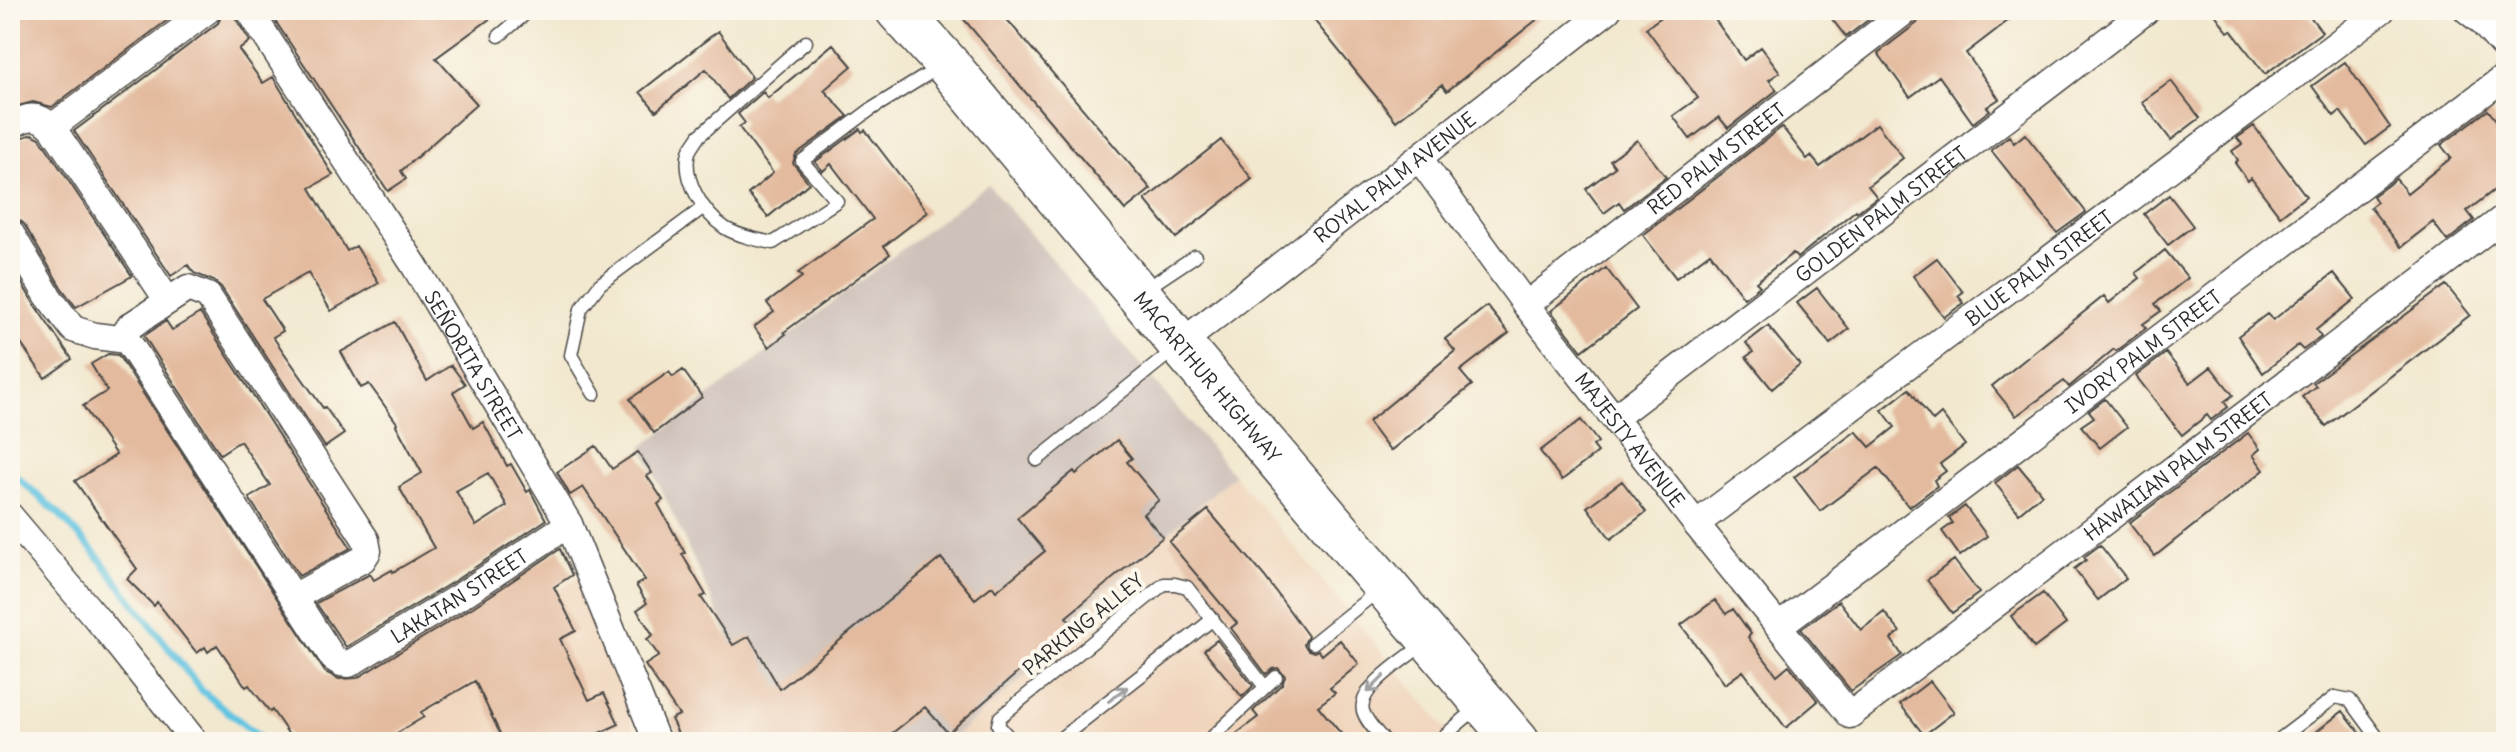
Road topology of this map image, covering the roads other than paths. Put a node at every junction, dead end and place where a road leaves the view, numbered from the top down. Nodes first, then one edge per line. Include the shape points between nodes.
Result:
1 (208, 10) edge
2 (249, 10) edge
3 (530, 10) edge
4 (898, 10) edge
5 (1608, 10) edge
6 (1907, 10) edge
7 (2147, 10) edge
8 (2382, 10) edge
9 (2467, 10) edge
10 (499, 36) dead end
11 (806, 42) dead end
12 (2506, 49) edge
13 (946, 63) junction
14 (2506, 76) edge
15 (10, 126) edge
16 (52, 127) junction
17 (1419, 158) junction
18 (704, 207) junction
19 (2506, 216) edge
20 (10, 232) edge
21 (1195, 256) dead end
22 (1138, 294) junction
23 (168, 301) junction
24 (1526, 305) junction
25 (127, 340) junction
26 (1180, 344) junction
27 (594, 394) dead end
28 (1614, 418) junction
29 (1037, 460) dead end
30 (10, 516) edge
31 (569, 524) junction
32 (1696, 524) junction
33 (1386, 585) junction
34 (294, 597) junction
35 (1213, 619) junction
36 (1779, 626) junction
37 (1430, 639) junction
38 (1313, 643) dead end
39 (1276, 677) dead end
40 (1265, 687) junction
41 (1484, 702) junction
42 (1850, 715) joint
43 (1074, 737) edge
44 (195, 742) edge
45 (657, 742) edge
46 (1013, 742) edge
47 (1056, 742) edge
48 (1207, 742) edge
49 (1385, 742) edge
50 (1437, 742) edge
51 (1517, 742) edge
52 (2276, 742) edge
53 (2381, 742) edge

1 - 16 street
2 - 31 street, SEÑORITA STREET via 414,265
3 - 10 lane
4 - 13 highway, MACARTHUR HIGHWAY
5 - 17 street, ROYAL PALM AVENUE
6 - 24 street, RED PALM STREET
7 - 28 street, GOLDEN PALM STREET
8 - 32 street, BLUE PALM STREET
9 - 12 street
11 - 18 lane via 689,150 687,174
13 - 18 lane via 802,161 837,201 773,243 726,229
13 - 22 highway, MACARTHUR HIGHWAY
14 - 36 street, IVORY PALM STREET
15 - 16 street via 31,117 43,118
16 - 23 street
17 - 24 street, MAJESTY AVENUE
17 - 26 street, ROYAL PALM AVENUE
18 - 27 lane via 600,284 581,309 571,355
19 - 42 street, HAWAIIAN PALM STREET
20 - 25 street via 73,329
21 - 22 lane
22 - 26 highway, MACARTHUR HIGHWAY
23 - 25 street via 130,326
23 - 34 street via 188,288 208,296 366,540 363,559
24 - 28 street, MAJESTY AVENUE
25 - 34 street
26 - 29 lane
26 - 33 highway, MACARTHUR HIGHWAY
28 - 32 street, MAJESTY AVENUE
30 - 44 street
31 - 34 street, LAKATAN STREET via 349,664 333,658
31 - 45 street, SEÑORITA STREET
32 - 36 street, MAJESTY AVENUE
33 - 37 highway, MACARTHUR HIGHWAY
33 - 38 lane
35 - 40 lane, PARKING ALLEY
43 -> 35 lane
35 - 46 lane, PARKING ALLEY via 1187,587 1164,584 1000,717 998,725
36 - 42 street, MAJESTY AVENUE
37 - 41 highway, MACARTHUR HIGHWAY
37 -> 49 lane via 1370,688 1362,702 1364,714
39 - 40 lane
40 - 48 lane
41 - 50 lane
41 - 51 highway, MACARTHUR HIGHWAY
43 - 47 lane
52 - 53 lane via 2335,697 2350,700

